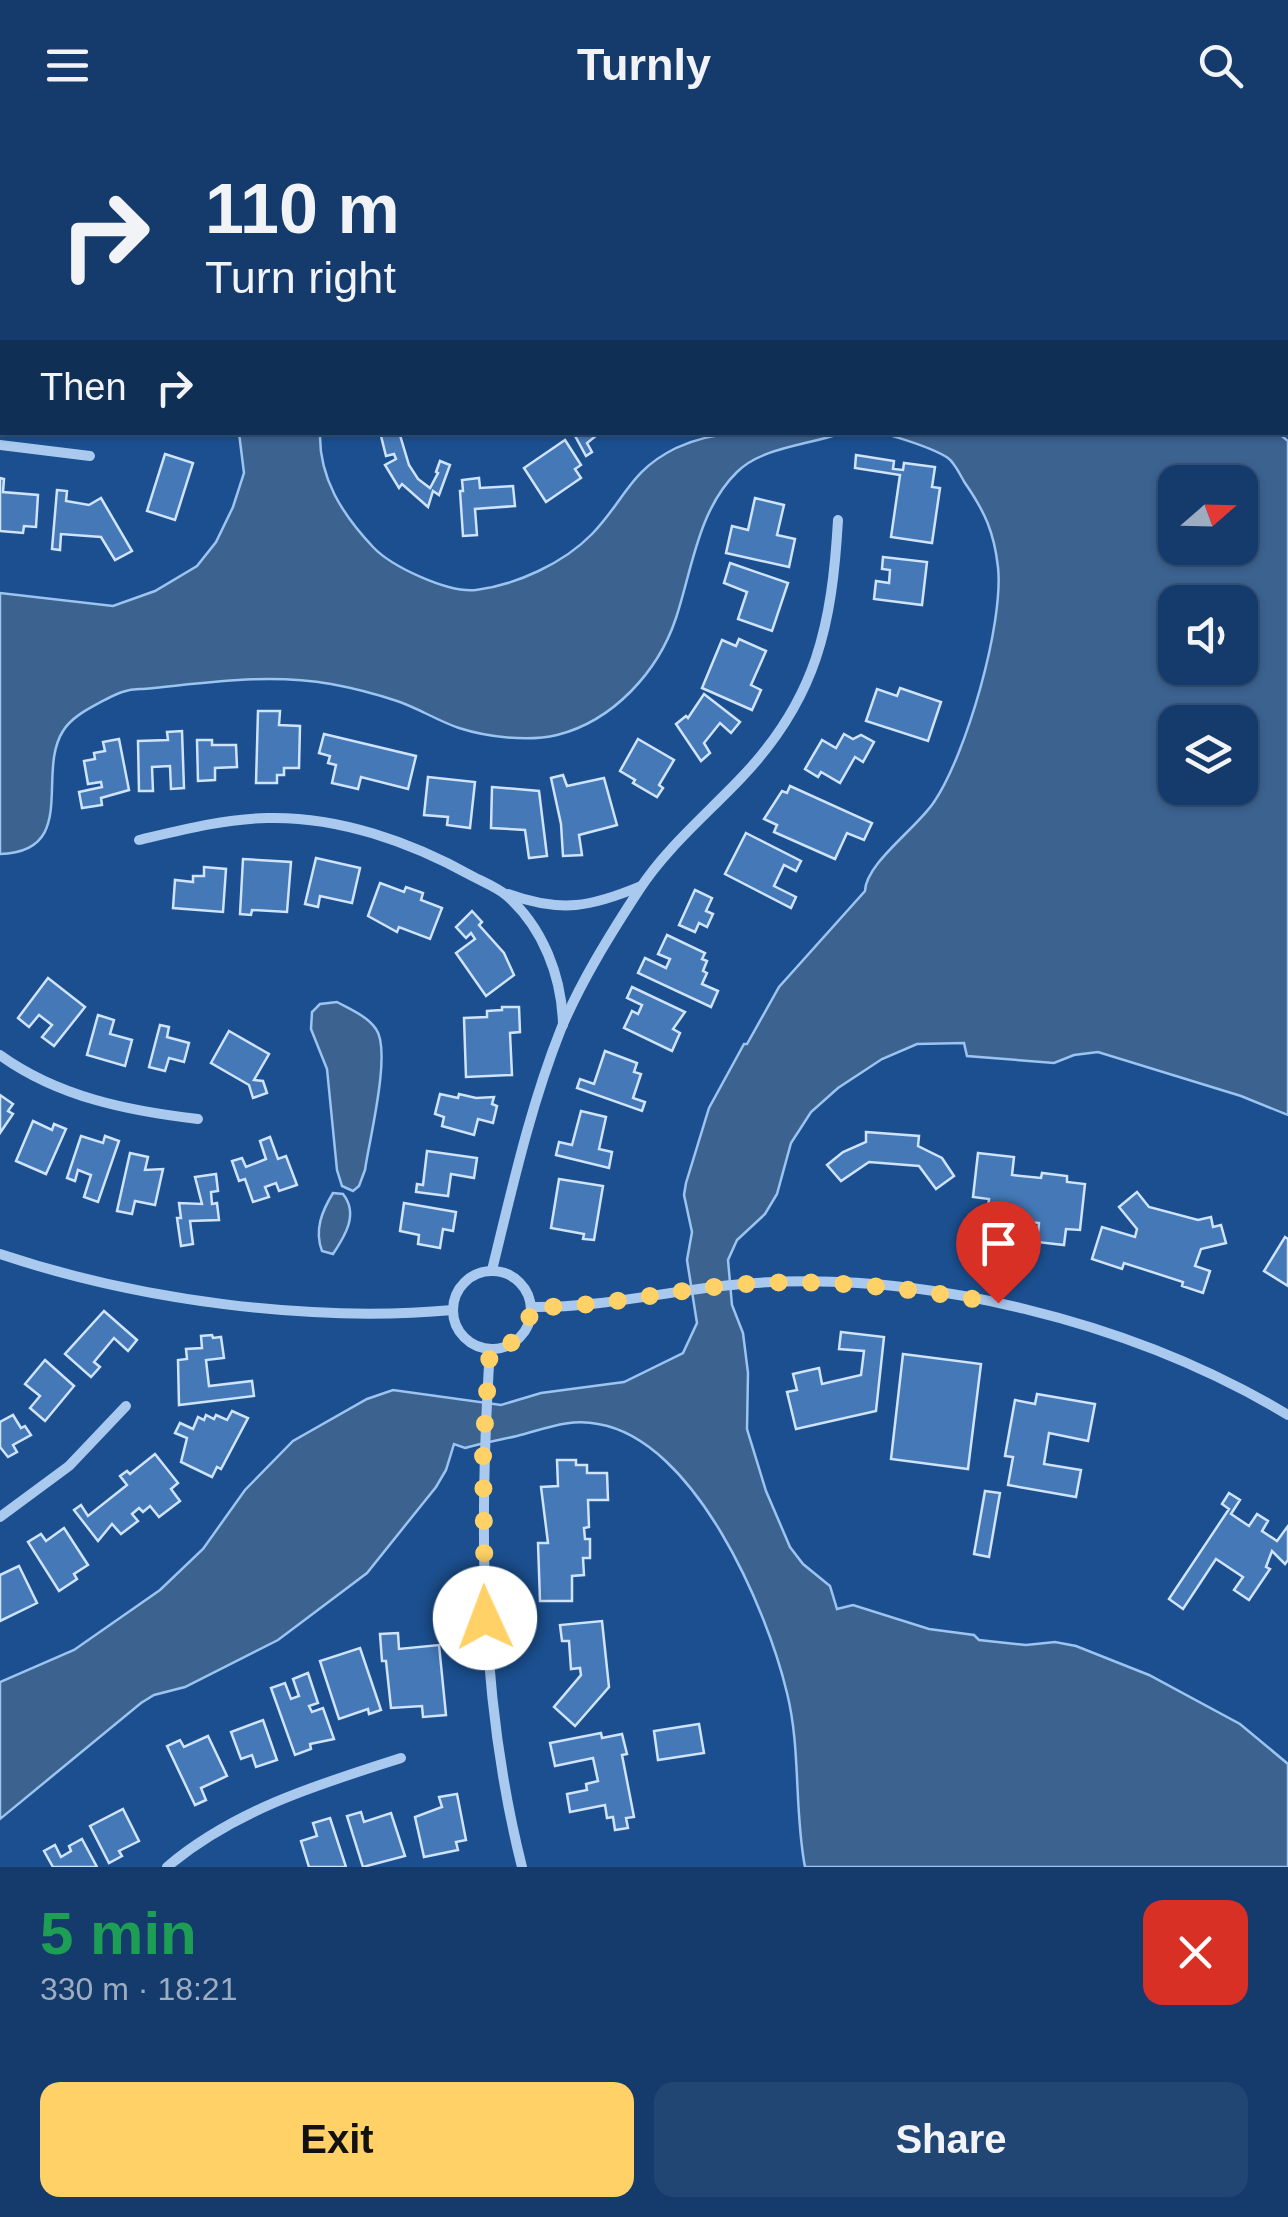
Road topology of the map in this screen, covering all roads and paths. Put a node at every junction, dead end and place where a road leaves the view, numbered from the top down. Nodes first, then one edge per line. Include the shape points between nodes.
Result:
1 (0, 445) edge
2 (90, 456) dead end
3 (838, 520) dead end
4 (138, 840) dead end
5 (642, 885) junction
6 (504, 892) junction
7 (563, 1026) junction
8 (0, 1056) edge
9 (198, 1119) dead end
10 (0, 1254) edge
11 (492, 1270) junction
12 (531, 1307) junction
13 (453, 1310) junction
14 (490, 1349) junction
15 (126, 1406) dead end
16 (1288, 1416) edge
17 (0, 1517) edge
18 (401, 1758) dead end
19 (167, 1867) edge
20 (522, 1867) edge

1 - 2 street
3 - 5 street via 830,610 797,702 763,754
4 - 6 street via 222,822 308,819 412,848
5 - 6 street via 564,907
5 - 7 street
6 - 7 street via 550,957
7 - 11 street via 518,1161
8 - 9 street via 105,1104
10 - 13 street via 222,1303 361,1314
11 - 12 street via 514,1277
11 - 13 street via 464,1282
12 - 14 street via 520,1337
12 - 16 street via 580,1307 743,1284 935,1292 1054,1316 1187,1363
13 - 14 street via 468,1341
14 - 20 street via 483,1452 486,1634
15 - 17 street via 69,1466
18 - 19 street via 270,1804

